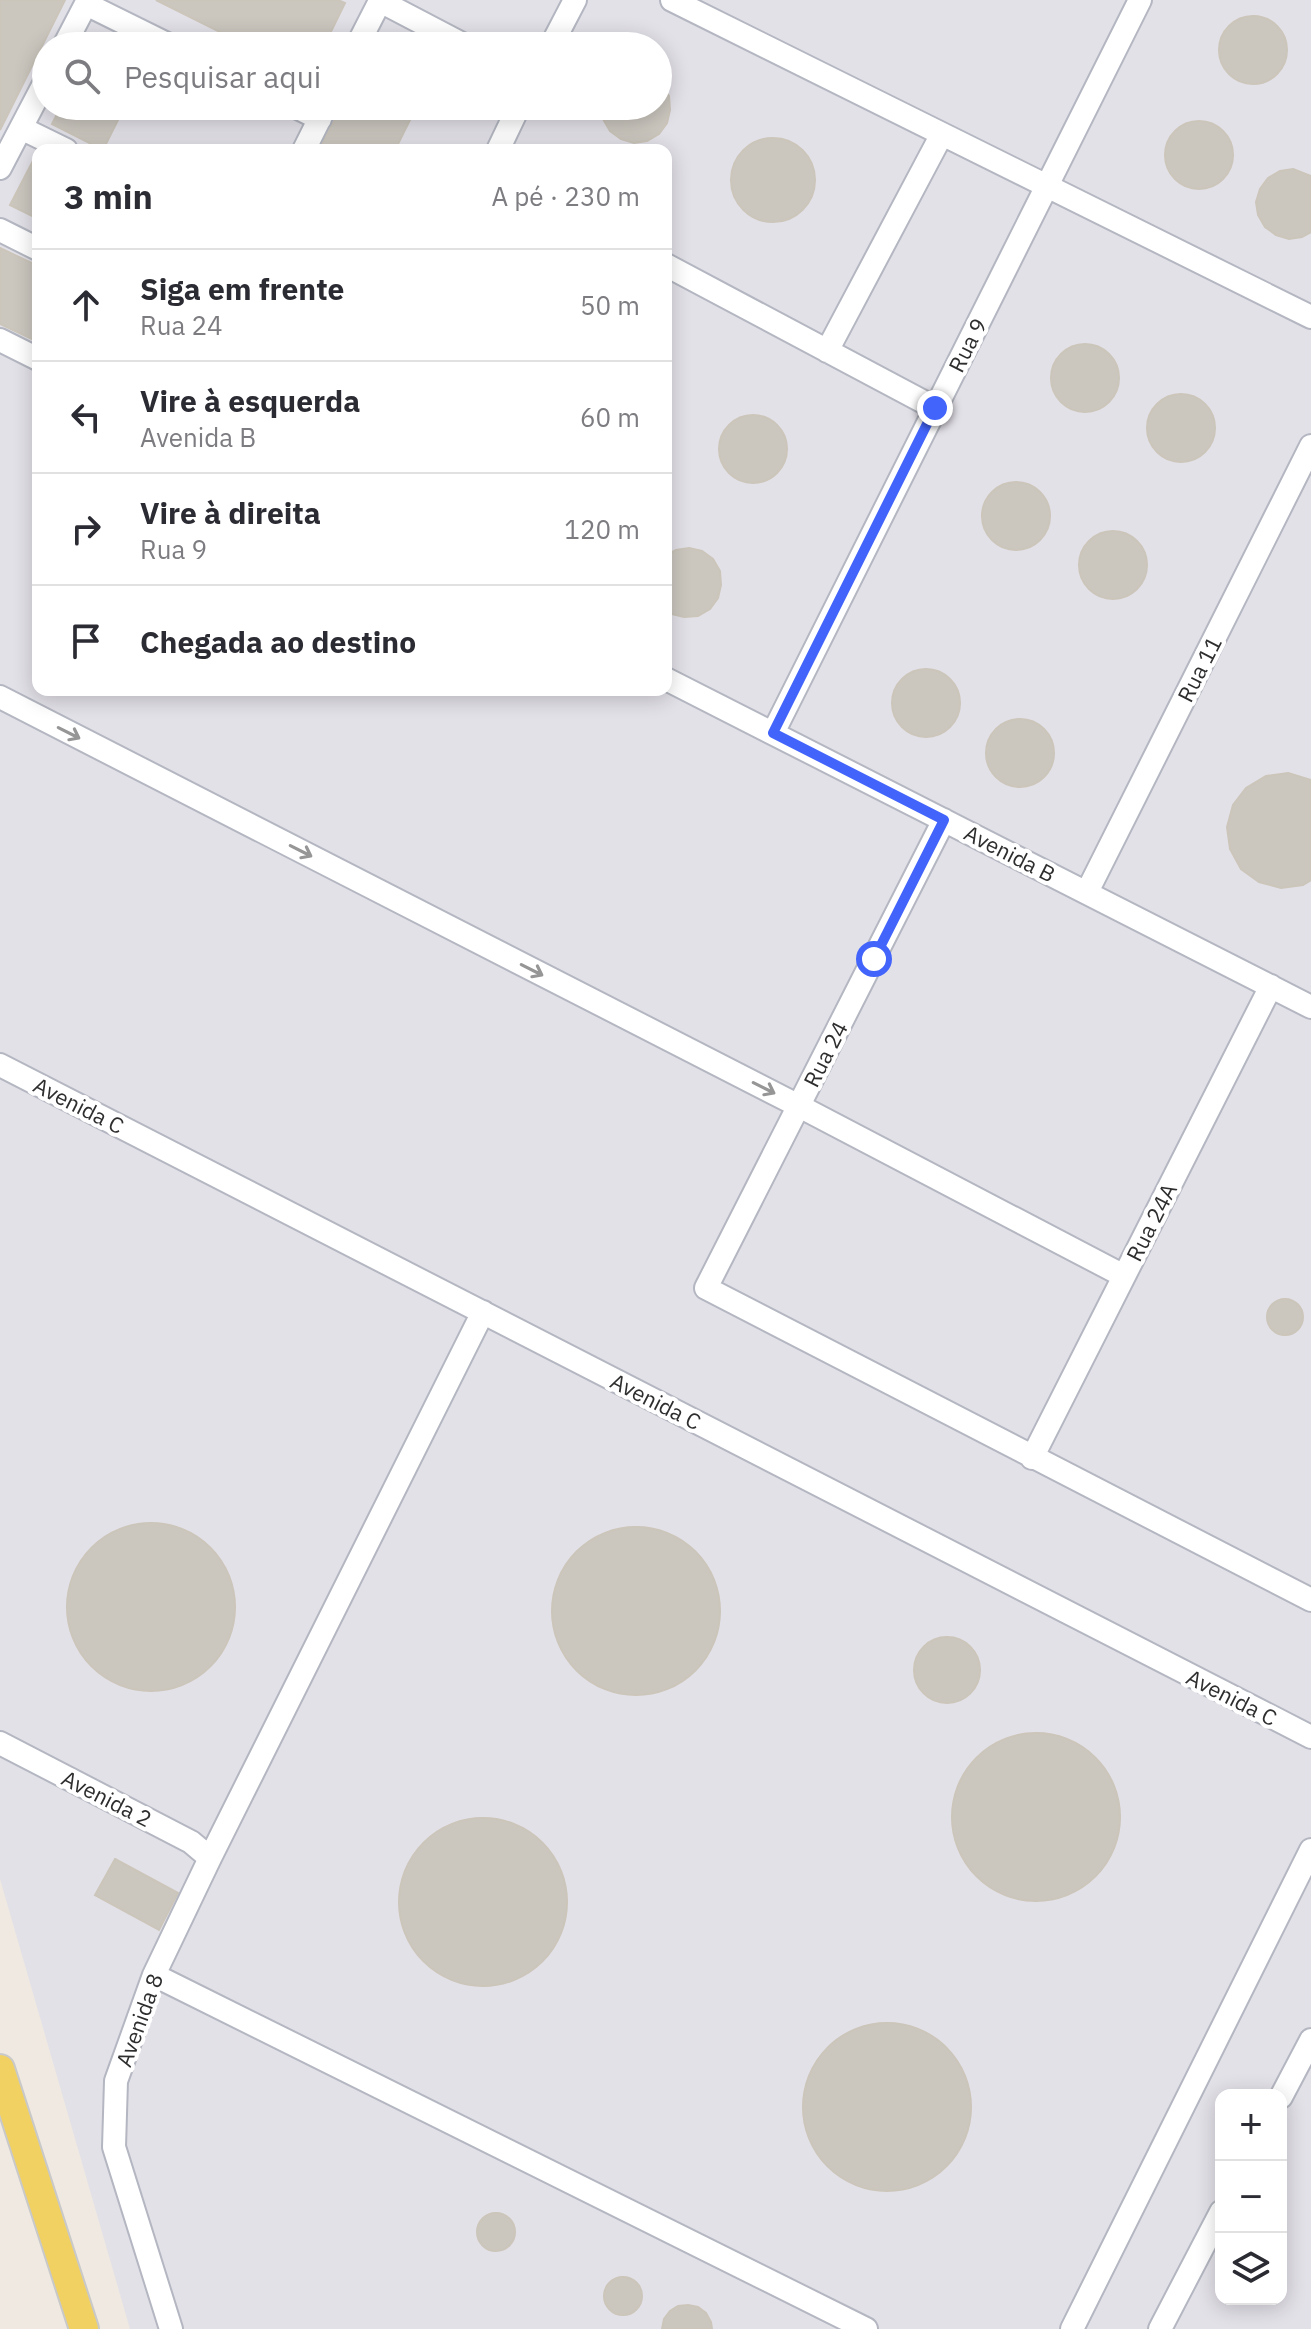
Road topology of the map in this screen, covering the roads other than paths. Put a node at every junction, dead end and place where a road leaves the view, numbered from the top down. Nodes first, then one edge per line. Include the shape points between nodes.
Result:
1 (575, 0) edge
2 (672, 0) edge
3 (1140, 0) edge
4 (379, 1) edge
5 (87, 2) edge
6 (71, 32) edge
7 (144, 32) edge
8 (364, 32) edge
9 (439, 32) edge
10 (558, 32) edge
11 (32, 107) edge
12 (319, 120) edge
13 (512, 120) edge
14 (21, 128) junction
15 (942, 134) junction
16 (54, 144) edge
17 (307, 144) edge
18 (501, 144) edge
19 (0, 168) edge
20 (1048, 186) junction
21 (0, 230) edge
22 (32, 246) edge
23 (672, 268) edge
24 (1311, 317) edge
25 (0, 340) edge
26 (827, 351) junction
27 (32, 356) edge
28 (935, 408) junction
29 (1311, 446) edge
30 (672, 682) edge
31 (0, 697) edge
32 (773, 733) junction
33 (944, 820) junction
34 (1087, 892) junction
35 (1271, 986) junction
36 (1311, 1007) edge
37 (0, 1065) edge
38 (799, 1106) junction
39 (1124, 1276) junction
40 (483, 1312) junction
41 (1032, 1458) junction
42 (1311, 1600) edge
43 (1311, 1737) edge
44 (0, 1743) edge
45 (1311, 1850) edge
46 (210, 1858) junction
47 (154, 1975) junction
48 (1311, 2040) edge
49 (0, 2069) edge
50 (1285, 2089) edge
51 (1215, 2224) edge
52 (84, 2329) edge
53 (171, 2329) edge
54 (866, 2329) edge
55 (1072, 2329) edge
56 (1160, 2329) edge

1 - 10 lane
2 - 15 lane
3 - 20 lane, Rua 9
4 - 8 lane
4 - 9 lane
5 - 6 lane
5 - 7 lane
11 - 14 lane
12 - 17 lane
13 - 18 lane
14 - 16 lane
14 - 19 lane
15 - 20 lane
15 - 26 lane
20 - 24 lane
20 - 28 lane, Rua 9
21 - 22 lane
23 - 26 lane
25 - 27 lane
26 - 28 lane
28 - 32 lane, Rua 9
29 - 34 lane, Rua 11
30 - 32 lane, Avenida B
31 -> 38 lane
32 - 33 lane, Avenida B
33 - 34 lane, Avenida B
33 - 38 lane, Rua 24
34 - 35 lane, Avenida B
35 - 36 lane, Avenida B
35 - 39 lane, Rua 24A
37 - 40 lane, Avenida C
38 - 39 lane
38 - 41 lane, Rua 24 via 706,1288
39 - 41 lane, Rua 24A
40 - 43 lane, Avenida C
40 - 46 lane, Avenida 8
41 - 42 lane
44 - 46 lane, Avenida 2 via 191,1842
45 - 55 lane
46 - 47 lane, Avenida 8
47 - 53 lane, Avenida 8 via 116,2081 114,2147
47 - 54 lane
48 - 50 lane
49 - 52 main road
51 - 56 lane

